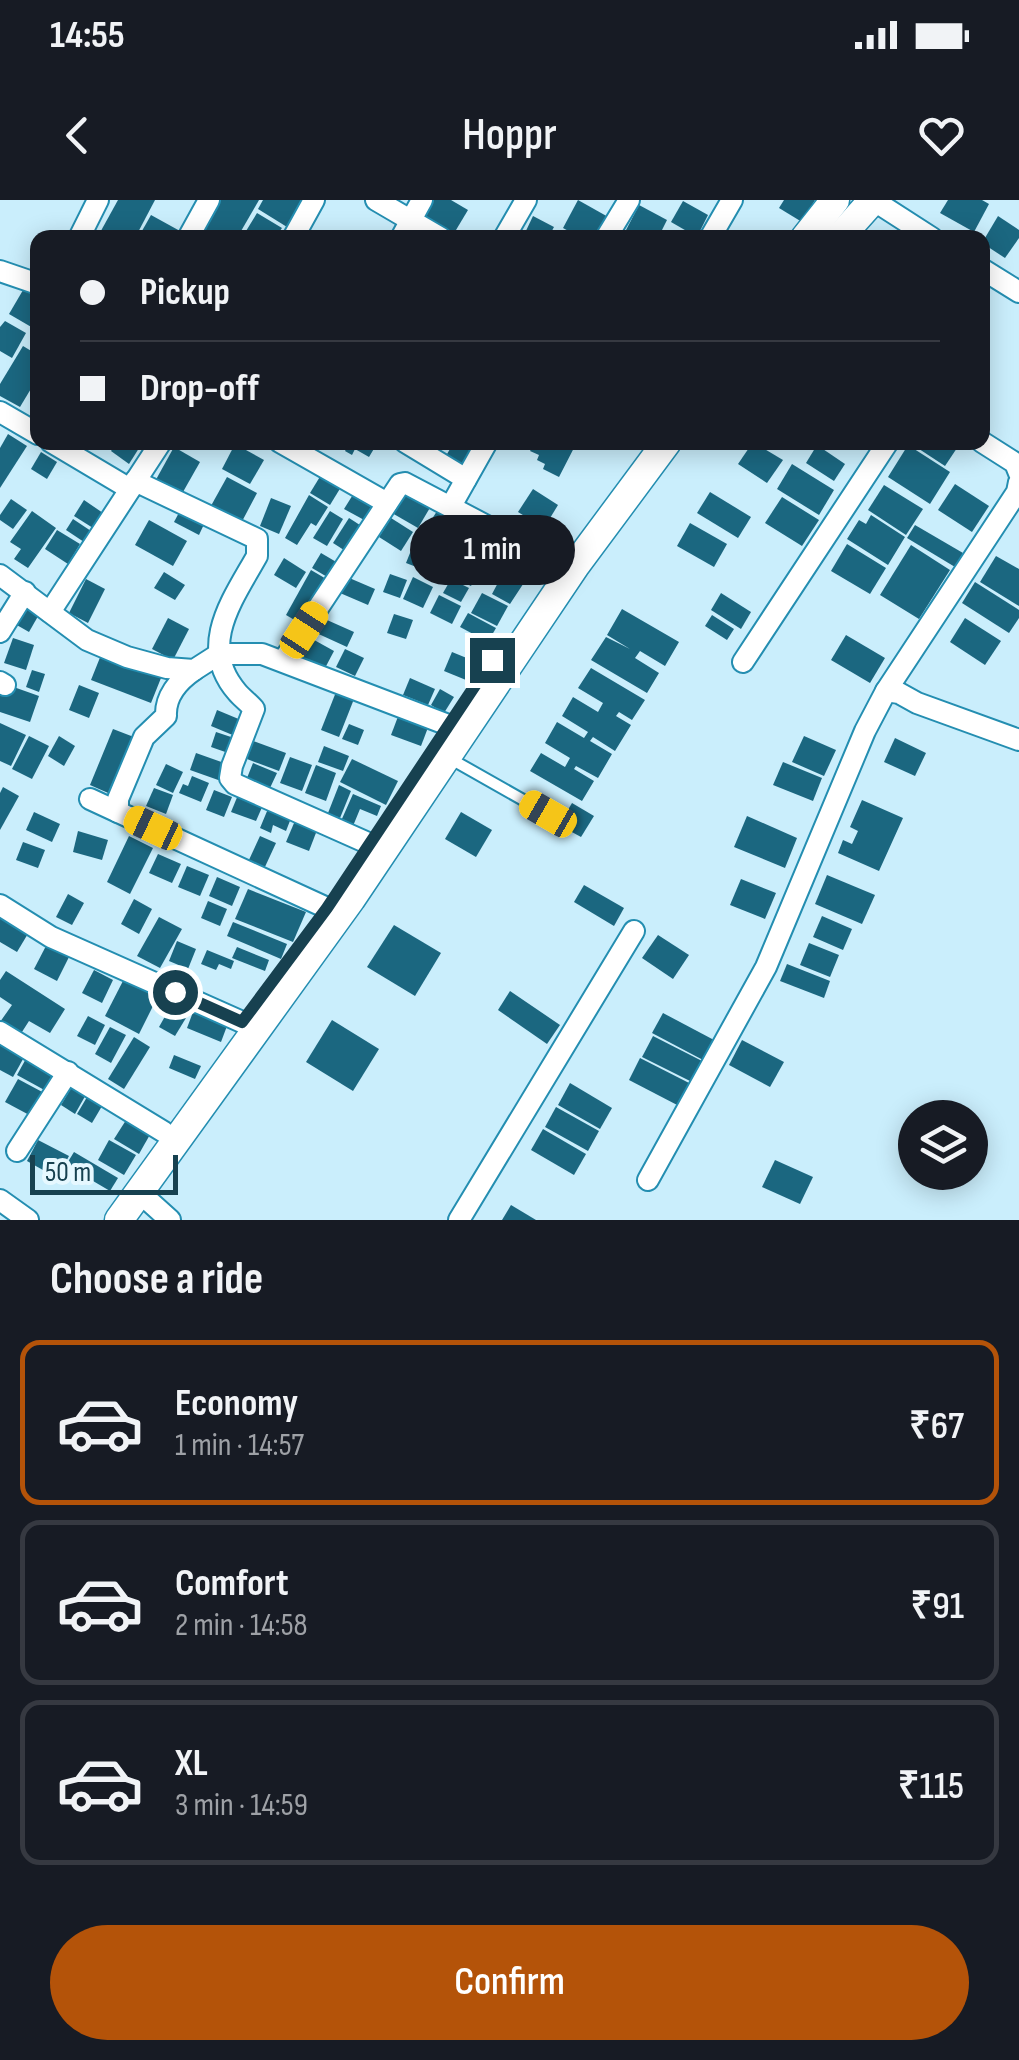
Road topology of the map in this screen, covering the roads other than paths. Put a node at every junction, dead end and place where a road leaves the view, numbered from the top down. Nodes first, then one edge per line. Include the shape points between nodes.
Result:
1 (98, 200) edge
2 (210, 200) edge
3 (314, 200) edge
4 (376, 200) edge
5 (526, 200) edge
6 (628, 200) edge
7 (732, 200) edge
8 (835, 200) edge
9 (873, 200) edge
10 (412, 219) edge
11 (83, 230) edge
12 (193, 230) edge
13 (297, 230) edge
14 (509, 230) edge
15 (611, 230) edge
16 (715, 230) edge
17 (811, 230) edge
18 (846, 230) edge
19 (920, 230) edge
20 (0, 271) edge
21 (990, 273) edge
22 (30, 281) edge
23 (1016, 284) edge
24 (0, 412) edge
25 (30, 429) edge
26 (990, 447) edge
27 (66, 450) edge
28 (156, 450) edge
29 (294, 450) edge
30 (419, 450) edge
31 (482, 450) edge
32 (639, 450) edge
33 (662, 450) edge
34 (883, 450) edge
35 (1019, 473) edge
36 (466, 478) junction
37 (1019, 482) edge
38 (133, 485) junction
39 (387, 503) junction
40 (452, 506) junction
41 (558, 564) junction
42 (0, 575) edge
43 (25, 592) junction
44 (50, 612) junction
45 (0, 632) edge
46 (219, 654) junction
47 (283, 662) junction
48 (743, 662) dead end
49 (194, 670) junction
50 (886, 691) junction
51 (456, 728) junction
52 (1019, 740) edge
53 (446, 757) junction
54 (90, 799) dead end
55 (118, 812) junction
56 (548, 814) dead end
57 (370, 844) junction
58 (0, 905) edge
59 (327, 908) junction
60 (634, 931) dead end
61 (242, 1022) junction
62 (0, 1032) edge
63 (68, 1072) junction
64 (164, 1132) junction
65 (17, 1151) dead end
66 (648, 1180) dead end
67 (140, 1193) junction
68 (0, 1200) edge
69 (28, 1220) edge
70 (106, 1220) edge
71 (119, 1220) edge
72 (170, 1220) edge
73 (459, 1220) edge

1 - 11 street
2 - 12 street
3 - 13 street
4 - 10 street
5 - 14 street
6 - 15 street
7 - 16 street
8 - 17 main road
9 - 18 main road
9 - 19 street
20 - 22 street
21 - 23 street
24 - 25 street
26 - 35 street
27 - 38 street
28 - 38 street
29 - 39 street
30 - 36 street
31 - 36 street
32 - 41 main road
33 - 51 main road
34 - 48 street
36 - 40 street
37 - 50 street
38 - 44 street
38 - 46 street via 257,539 257,556 222,620
39 - 40 street via 405,483
39 - 47 street
40 - 41 street
41 - 51 main road
42 - 43 street
43 - 44 street
43 - 45 street
44 - 49 street via 105,649
46 - 47 street via 262,654
46 - 49 street
46 - 57 street via 236,692 254,709 230,778
47 - 51 street
49 - 55 street via 165,702 166,716 144,737
50 - 52 street
50 - 66 street via 766,967
51 - 53 main road
51 - 57 main road
53 - 56 lane
53 - 67 main road
54 - 55 street
55 - 59 street
57 - 59 main road
58 - 61 street via 63,942
59 - 61 main road
60 - 73 street
61 - 64 main road
62 - 63 street
63 - 64 street
63 - 65 street
64 - 70 main road via 107,1206
67 - 71 main road
67 - 72 street
68 - 69 street

